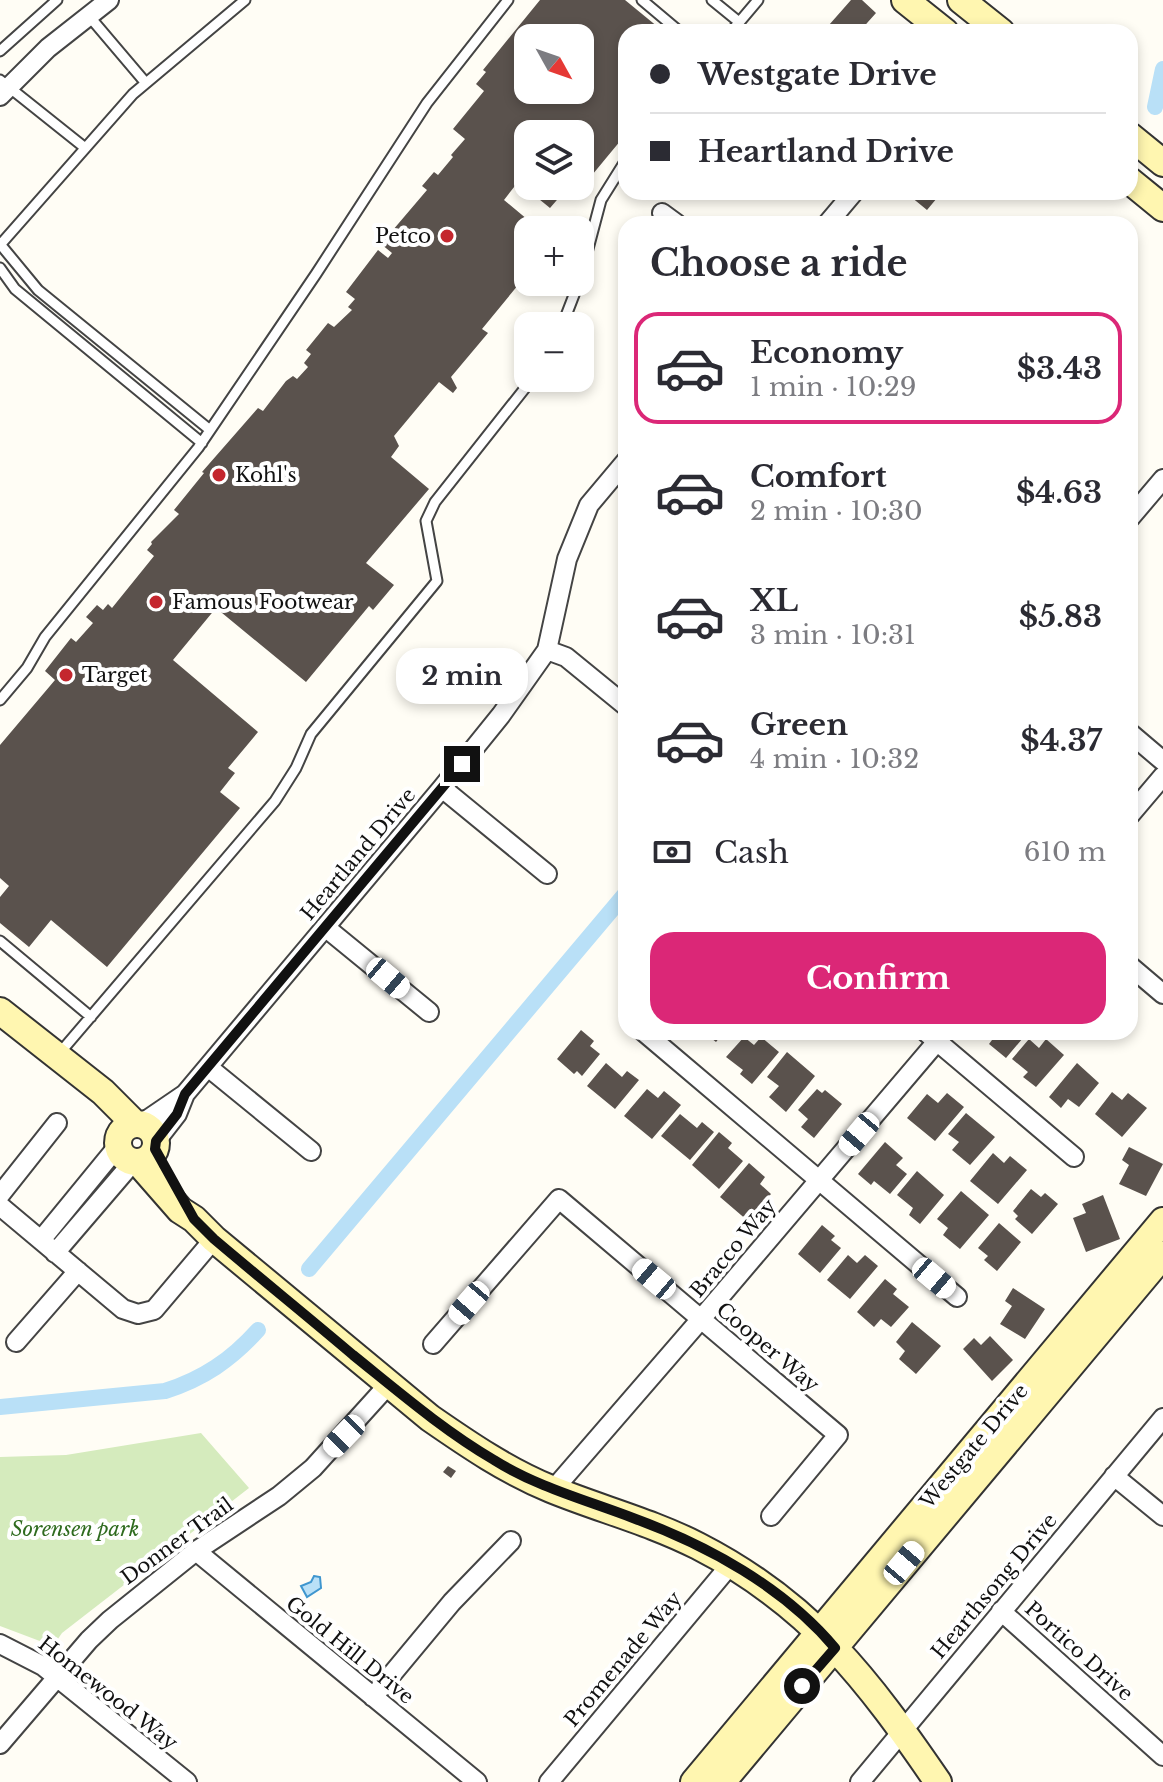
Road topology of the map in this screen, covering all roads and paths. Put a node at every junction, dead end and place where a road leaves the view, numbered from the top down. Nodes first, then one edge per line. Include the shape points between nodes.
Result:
1 (109, 0) edge
2 (245, 0) edge
3 (508, 0) edge
4 (642, 0) edge
5 (758, 0) edge
6 (905, 0) edge
7 (961, 0) edge
8 (51, 1) edge
9 (716, 1) edge
10 (89, 16) junction
11 (739, 22) joint
12 (670, 24) edge
13 (935, 24) edge
14 (991, 24) edge
15 (0, 51) edge
16 (145, 82) junction
17 (3, 87) edge
18 (1138, 143) edge
19 (84, 147) junction
20 (1163, 163) edge
21 (618, 173) edge
22 (1138, 188) edge
23 (847, 200) edge
24 (1163, 208) edge
25 (834, 216) edge
26 (594, 227) edge
27 (0, 245) edge
28 (0, 268) edge
29 (522, 392) edge
30 (210, 430) junction
31 (202, 443) junction
32 (618, 471) edge
33 (1163, 479) edge
34 (1138, 509) edge
35 (547, 650) junction
36 (618, 699) edge
37 (0, 700) edge
38 (1138, 740) edge
39 (1163, 761) edge
40 (1163, 776) edge
41 (442, 788) junction
42 (1138, 806) edge
43 (547, 874) dead end
44 (325, 927) junction
45 (0, 941) edge
46 (1138, 973) edge
47 (1163, 994) edge
48 (0, 1011) edge
49 (429, 1012) dead end
50 (91, 1017) junction
51 (653, 1040) edge
52 (932, 1040) edge
53 (942, 1040) edge
54 (57, 1057) junction
55 (208, 1067) junction
56 (57, 1123) dead end
57 (137, 1144) junction
58 (311, 1151) dead end
59 (1074, 1157) dead end
60 (819, 1181) junction
61 (0, 1195) edge
62 (4, 1218) edge
63 (1163, 1221) edge
64 (214, 1239) junction
65 (48, 1247) junction
66 (1158, 1254) edge
67 (78, 1271) junction
68 (957, 1297) dead end
69 (701, 1319) junction
70 (16, 1342) dead end
71 (433, 1344) dead end
72 (389, 1384) junction
73 (1163, 1418) edge
74 (1114, 1476) junction
75 (553, 1490) junction
76 (771, 1516) dead end
77 (1163, 1516) edge
78 (511, 1541) dead end
79 (196, 1551) junction
80 (731, 1564) junction
81 (1001, 1611) junction
82 (828, 1639) junction
83 (0, 1644) edge
84 (57, 1677) junction
85 (373, 1697) junction
86 (903, 1731) junction
87 (0, 1744) edge
88 (1163, 1756) edge
89 (187, 1782) edge
90 (477, 1782) edge
91 (549, 1782) edge
92 (694, 1782) edge
93 (722, 1782) edge
94 (860, 1782) edge
95 (938, 1782) edge

1 - 10 street
2 - 16 lane
3 - 30 lane via 427,103
4 - 12 lane
5 - 11 lane
6 - 13 street
7 - 14 street
8 - 15 lane
9 - 11 lane
10 - 16 lane
10 - 17 street
16 - 19 lane
17 - 19 lane
18 - 20 street
19 - 27 lane
21 - 26 lane via 601,200
22 - 24 street
23 - 25 street
27 - 30 lane via 38,290
28 - 31 lane via 15,289
29 - 50 lane via 435,502 426,521 437,581 311,734 275,801
30 - 31 lane
31 - 37 lane
32 - 35 street, Heartland Drive via 589,505 567,559
33 - 34 street
35 - 36 street via 566,657
35 - 41 street, Heartland Drive
38 - 39 street
40 - 42 street
41 - 43 street
41 - 44 street, Heartland Drive
44 - 49 street
44 - 55 street, Heartland Drive
45 - 50 lane
46 - 47 street
48 - 54 street
50 - 54 lane
51 - 60 street
52 - 60 street, Bracco Way
53 - 59 street
54 - 57 street via 83,1079 113,1126
55 - 57 street, Heartland Drive via 185,1094 177,1114
55 - 58 street
56 - 61 street
57 - 64 street via 180,1210
57 - 65 street, Heartland Drive
60 - 68 street
60 - 69 street, Bracco Way
62 - 65 street
63 - 66 street, Westgate Drive
64 - 67 street via 154,1310 138,1314 123,1309
64 - 72 street
65 - 67 street
66 - 82 street, Westgate Drive
67 - 70 street
69 - 71 street, Cooper Way via 559,1199
69 - 75 street, Bracco Way
69 - 76 street, Cooper Way via 838,1435
72 - 75 street via 461,1439
72 - 79 street, Donner Trail via 313,1468
73 - 74 street, Hearthsong Drive
74 - 77 street
74 - 81 street, Hearthsong Drive
75 - 80 street via 663,1529
78 - 85 street
79 - 84 street, Donner Trail via 110,1620
79 - 85 street, Gold Hill Drive
80 - 82 street
80 - 91 street, Promenade Way
81 - 86 street, Hearthsong Drive
81 - 88 street, Portico Drive
82 - 86 street
82 - 92 street, Westgate Drive
82 - 93 street, Westgate Drive
83 - 84 street, Homewood Way
84 - 87 street, Donner Trail
84 - 89 street, Homewood Way
85 - 90 street, Gold Hill Drive
86 - 94 street, Hearthsong Drive
86 - 95 street

